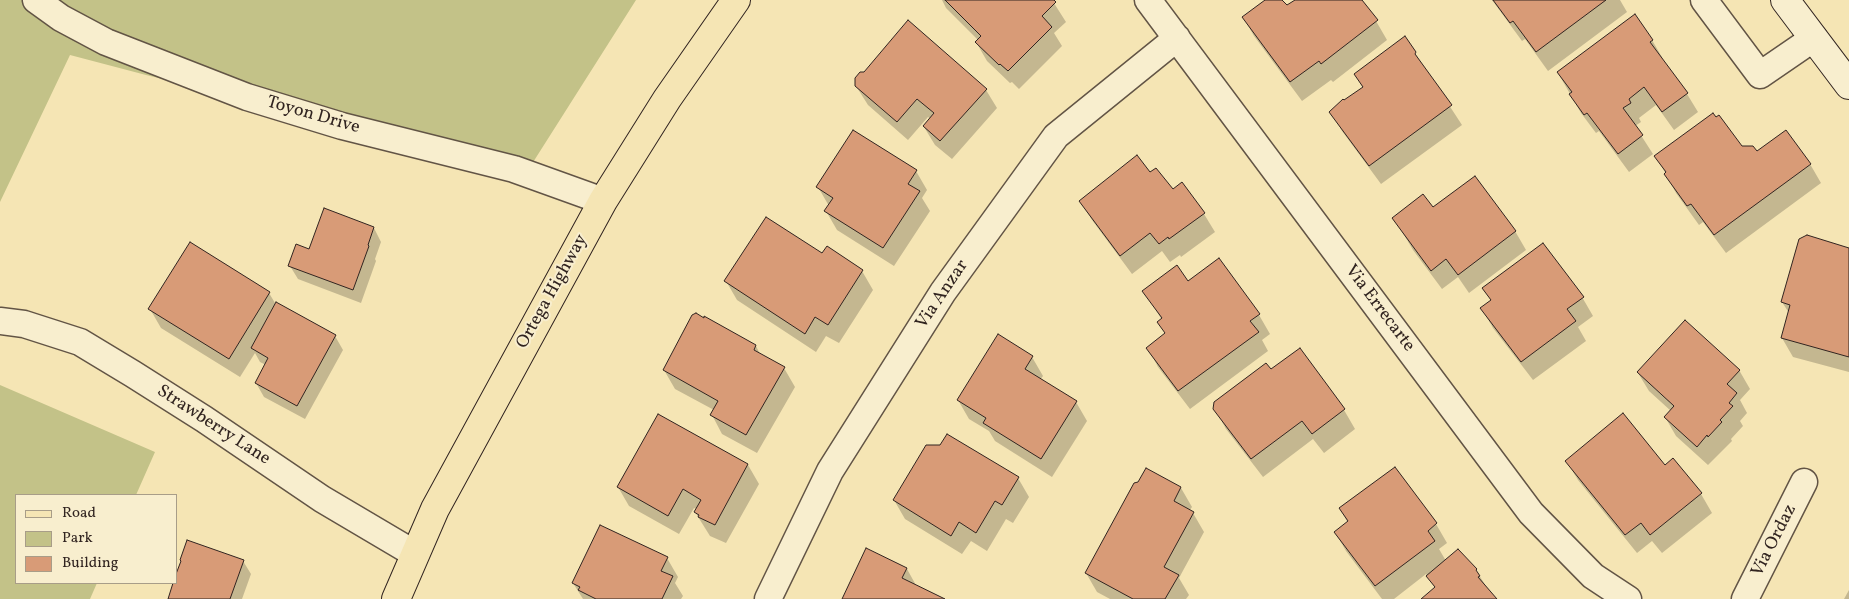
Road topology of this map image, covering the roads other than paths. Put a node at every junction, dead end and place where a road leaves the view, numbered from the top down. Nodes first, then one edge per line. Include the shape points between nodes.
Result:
1 (36, 0) edge
2 (736, 0) edge
3 (1148, 0) edge
4 (1704, 0) edge
5 (1785, 0) edge
6 (1177, 38) junction
7 (1814, 38) junction
8 (1849, 85) edge
9 (603, 201) junction
10 (0, 321) edge
11 (1804, 482) dead end
12 (415, 554) junction
13 (396, 599) edge
14 (768, 599) edge
15 (1628, 599) edge
16 (1745, 599) edge

1 - 9 street, Toyon Drive via 61,18 106,42 247,97 342,126 514,169
2 - 9 main road, Ortega Highway via 667,99
3 - 6 street, Via Errecarte
4 - 7 street via 1760,75
5 - 7 street
6 - 14 street, Via Anzar via 1056,136 942,292 830,471
6 - 15 street, Via Errecarte via 1531,513 1593,576
7 - 8 street
9 - 12 main road, Ortega Highway via 435,509
10 - 12 street, Strawberry Lane via 24,324 80,342 196,414 322,499
11 - 16 street, Via Ordaz
12 - 13 main road, Ortega Highway

